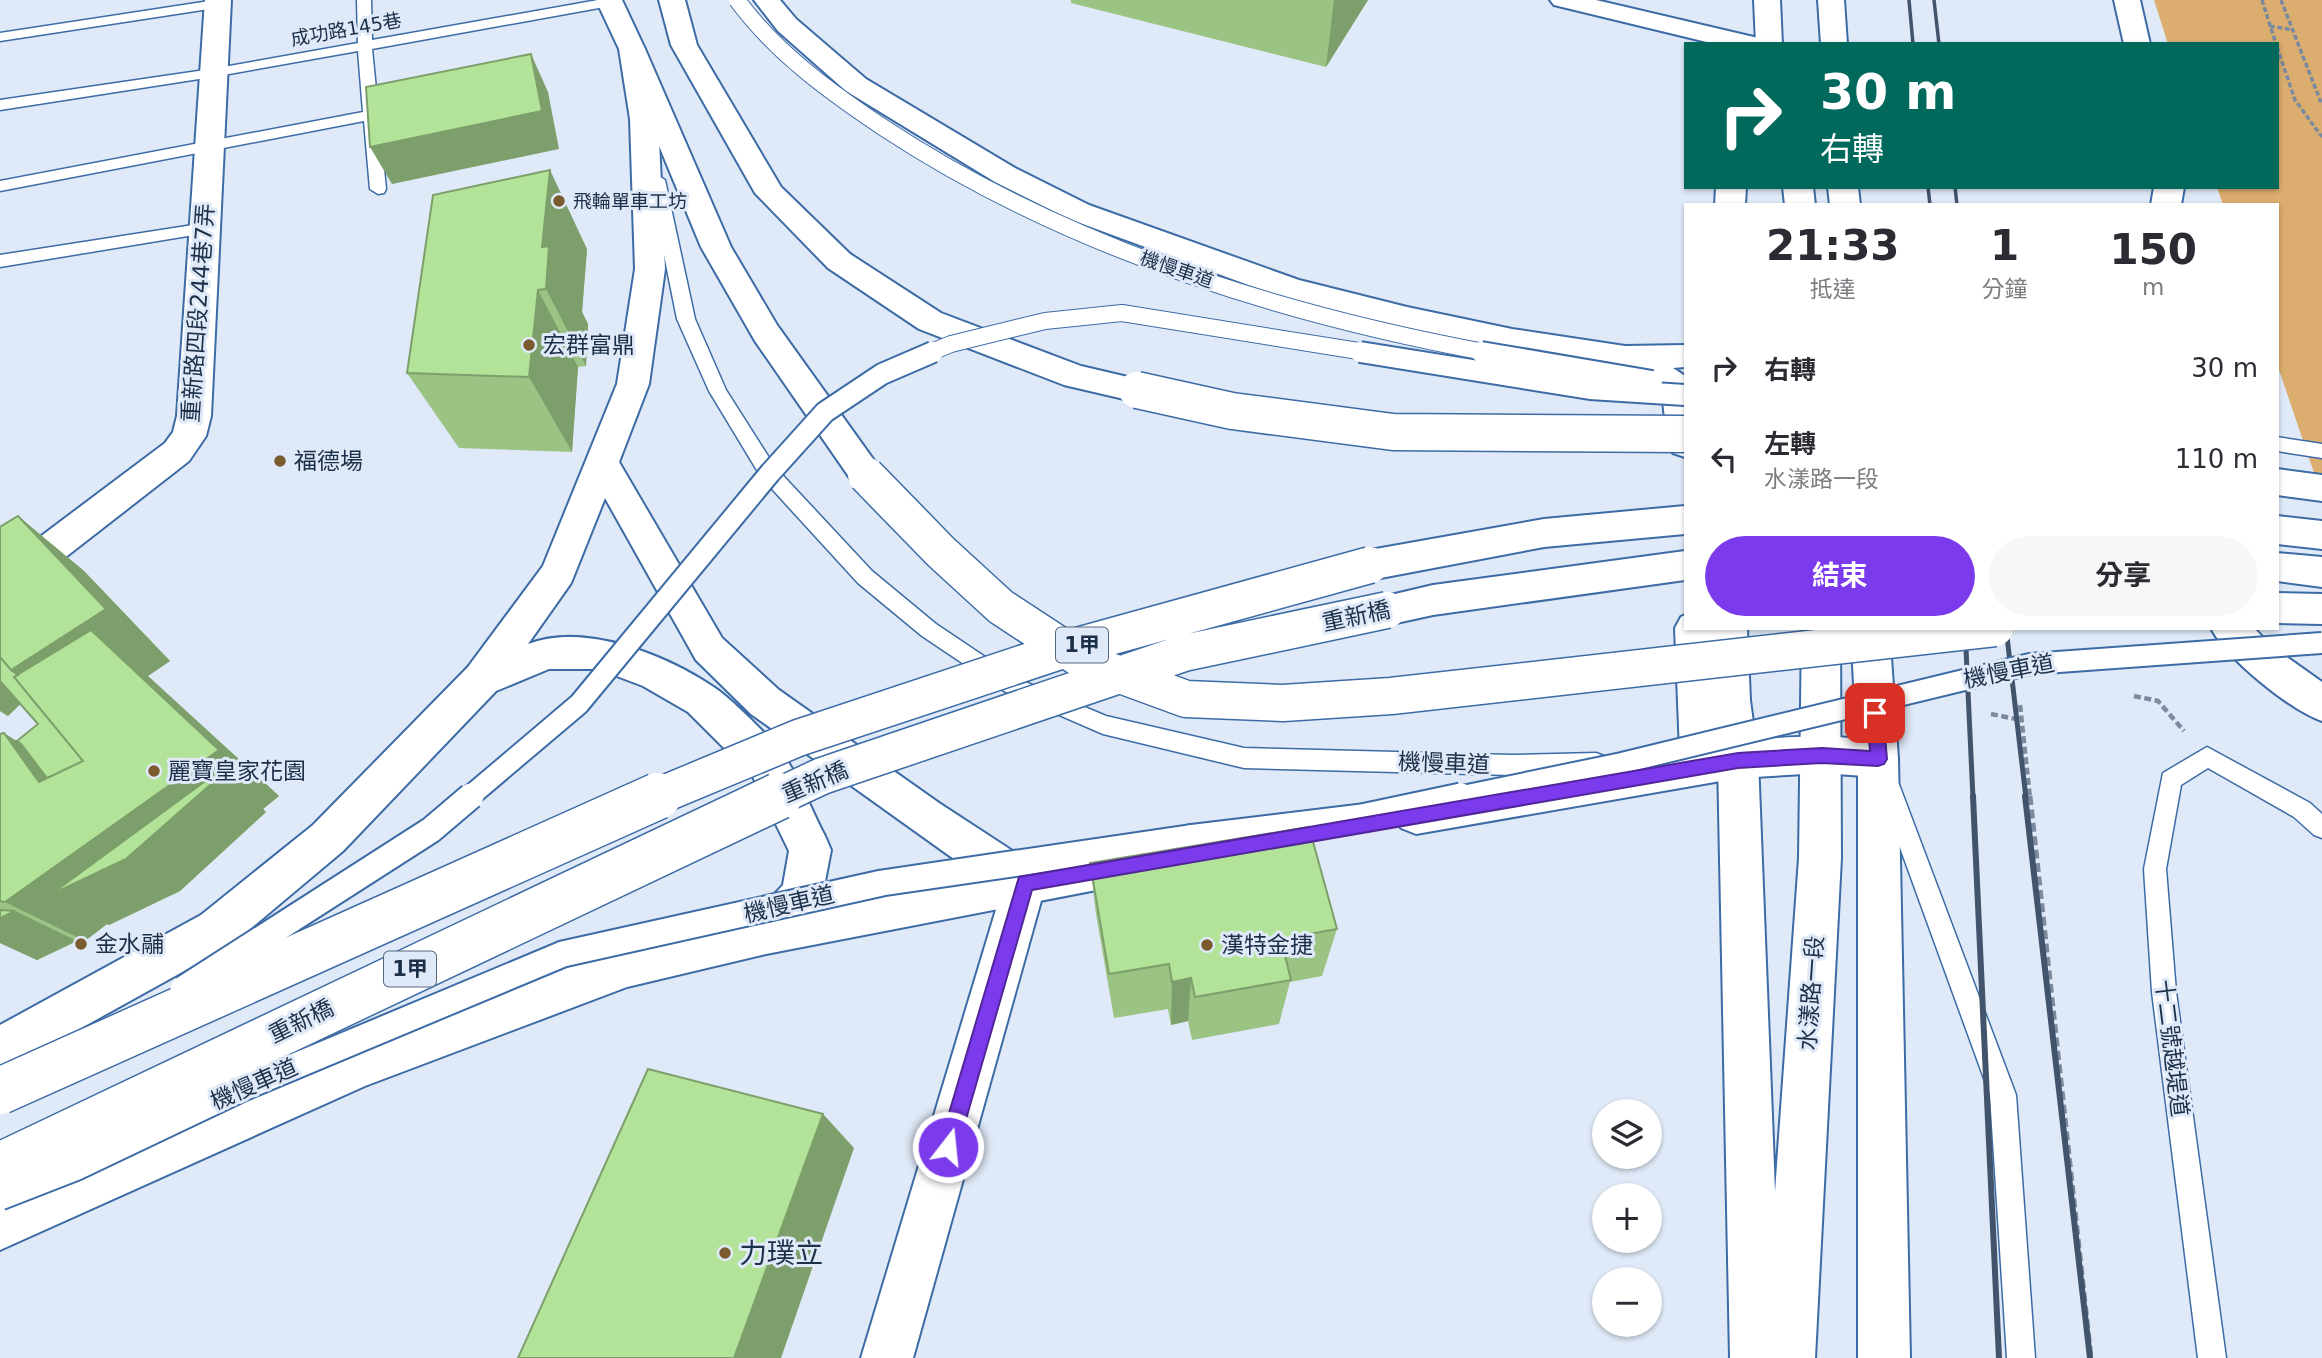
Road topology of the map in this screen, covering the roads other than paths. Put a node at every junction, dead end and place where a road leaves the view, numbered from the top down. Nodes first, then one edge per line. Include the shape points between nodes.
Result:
1 (363, 0) edge
2 (671, 0) edge
3 (737, 0) edge
4 (766, 0) edge
5 (1563, 0) edge
6 (1767, 0) edge
7 (1831, 0) edge
8 (2127, 0) edge
9 (610, 1) edge
10 (218, 2) edge
11 (0, 37) edge
12 (1741, 42) edge
13 (1769, 42) edge
14 (1834, 42) edge
15 (2137, 42) edge
16 (365, 46) junction
17 (632, 49) junction
18 (212, 73) junction
19 (0, 105) edge
20 (372, 115) junction
21 (644, 119) junction
22 (206, 148) junction
23 (0, 186) edge
24 (378, 189) dead end
25 (205, 228) junction
26 (0, 261) edge
27 (1684, 356) edge
28 (1625, 358) junction
29 (1684, 387) edge
30 (1684, 395) edge
31 (1684, 434) edge
32 (1684, 436) edge
33 (2279, 444) edge
34 (2322, 451) edge
35 (603, 462) junction
36 (2279, 482) edge
37 (2322, 488) edge
38 (1684, 520) edge
39 (2279, 530) edge
40 (2322, 535) edge
41 (1684, 565) edge
42 (2279, 567) edge
43 (2322, 572) edge
44 (0, 587) edge
45 (2279, 608) edge
46 (2322, 610) edge
47 (1694, 630) edge
48 (1728, 630) edge
49 (1821, 630) edge
50 (1870, 630) edge
51 (1977, 630) edge
52 (2232, 630) edge
53 (2322, 643) edge
54 (482, 679) junction
55 (2314, 688) edge
56 (1822, 755) junction
57 (1878, 759) junction
58 (1622, 763) junction
59 (1720, 763) junction
60 (2322, 828) edge
61 (1025, 883) junction
62 (766, 933) junction
63 (0, 1050) edge
64 (78, 1056) junction
65 (0, 1091) edge
66 (0, 1166) edge
67 (0, 1197) edge
68 (0, 1226) edge
69 (887, 1358) edge
70 (1756, 1358) edge
71 (1789, 1358) edge
72 (1884, 1358) edge
73 (2021, 1358) edge
74 (2212, 1358) edge

1 - 16 lane
2 - 31 main road, bridge via 684,45 770,193 839,261 930,321 1076,377 1231,411 1392,432
3 - 29 lane, 機慢車道, bridge via 751,21 835,95 990,192 1074,232 1337,322
4 - 28 main road via 787,25 856,85 972,156 1079,212 1292,289 1485,334
5 - 12 main road
6 - 13 main road
7 - 14 main road
8 - 15 main road
9 - 16 lane, 成功路145巷
9 - 17 main road
10 - 11 lane
10 - 18 main road, 重新路四段244巷7弄
16 - 18 lane, 成功路145巷
16 - 20 lane
17 - 21 main road
17 - 51 main road, bridge via 716,247 766,333 866,475 1001,607 1085,663 1186,699 1283,704
18 - 19 lane, 成功路145巷
18 - 22 main road, 重新路四段244巷7弄
20 - 22 lane
20 - 24 lane
21 - 35 main road via 650,269 633,384
21 - 58 lane, 機慢車道, bridge via 686,319 718,391 753,449 768,472 865,577 929,630 1012,685 1103,725 1244,758
22 - 23 lane
22 - 25 main road, 重新路四段244巷7弄
25 - 26 lane
25 - 44 main road, 重新路四段244巷7弄 via 189,436 177,452
27 - 28 main road
28 - 32 main road via 1678,388
30 - 64 lane, bridge via 1590,389 1122,313 1045,321 951,344 881,374 825,412 579,704 430,830
33 - 34 lane
35 - 54 main road via 558,573
35 - 61 main road via 709,649 765,702
36 - 37 main road
38 - 64 main road, 重新橋 / 1甲, bridge via 1544,533 1370,565 1066,649 798,738 621,812
39 - 40 main road
41 - 66 main road, 重新橋 / 1甲, bridge via 1433,600 1184,653 822,776
42 - 43 main road
45 - 46 main road
47 - 59 main road
48 - 59 main road via 1731,700
49 - 56 main road, 水漾路一段
50 - 57 main road
52 - 55 main road via 2257,656
53 - 58 lane, 機慢車道, bridge via 2030,664
54 - 62 main road via 547,653 600,653 702,700 767,764 810,850 803,895
54 - 63 main road via 328,838 216,930
56 - 57 main road
56 - 59 main road
56 - 71 main road, 水漾路一段 via 1820,858
57 - 72 main road
57 - 73 lane via 2003,1095
58 - 67 lane, 機慢車道, bridge via 1362,817 882,883 563,954 245,1087 77,1167
59 - 61 main road
59 - 70 main road
60 - 74 lane, 十二號越堤道 via 2302,810 2207,757 2171,780 2155,869 2164,992
61 - 62 main road
61 - 69 main road
62 - 68 main road via 627,966 357,1066
64 - 65 main road, 重新橋 / 1甲, bridge

